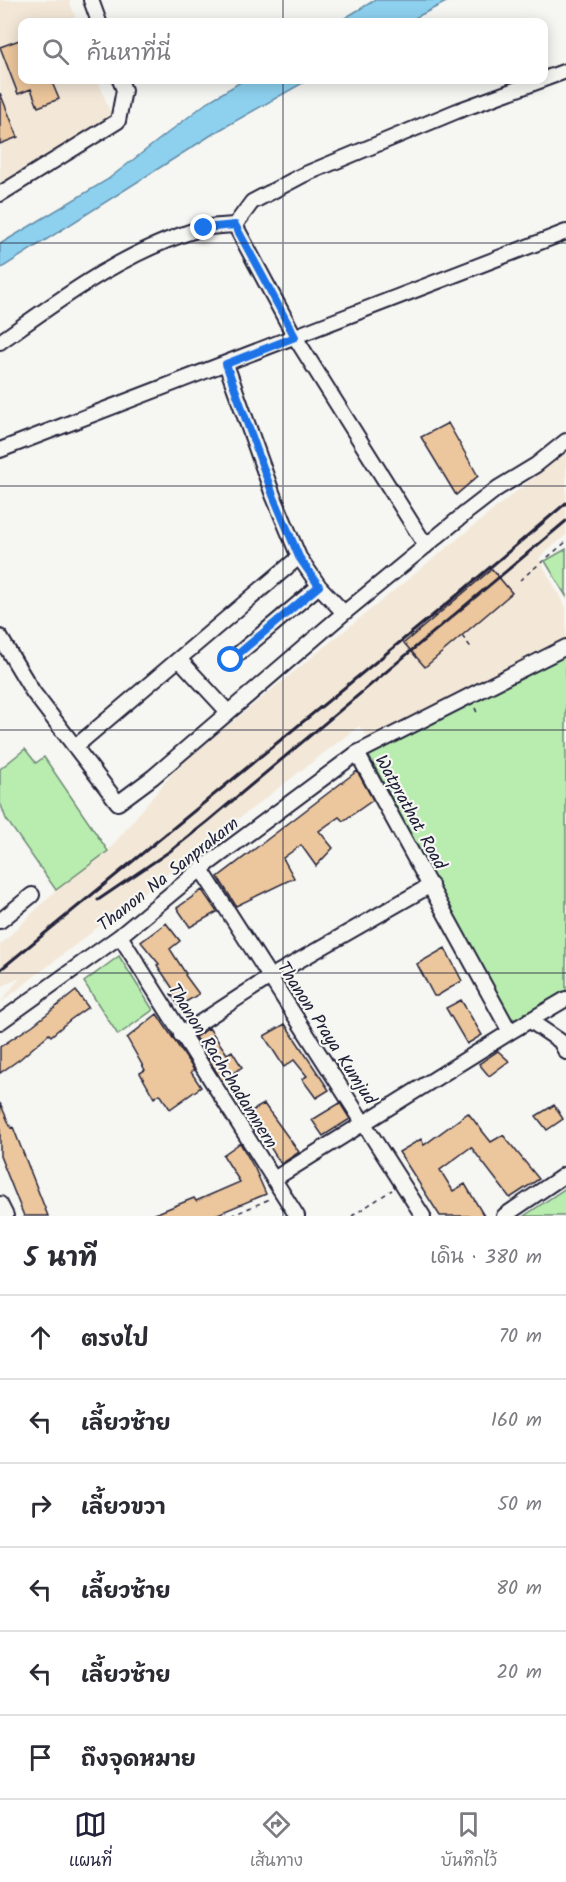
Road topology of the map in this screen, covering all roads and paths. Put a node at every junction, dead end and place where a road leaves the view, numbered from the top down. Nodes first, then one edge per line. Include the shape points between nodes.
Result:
1 (91, 0) edge
2 (98, 18) edge
3 (566, 70) edge
4 (548, 77) edge
5 (122, 84) edge
6 (530, 84) edge
7 (0, 194) edge
8 (235, 225) junction
9 (566, 232) edge
10 (295, 337) junction
11 (0, 342) edge
12 (226, 364) junction
13 (566, 441) edge
14 (0, 450) edge
15 (566, 542) edge
16 (426, 546) junction
17 (299, 557) junction
18 (520, 580) dead end
19 (319, 586) junction
20 (344, 613) junction
21 (462, 636) dead end
22 (0, 637) edge
23 (566, 647) edge
24 (473, 650) dead end
25 (179, 659) junction
26 (231, 660) dead end
27 (228, 712) junction
28 (75, 747) junction
29 (357, 753) junction
30 (201, 869) junction
31 (431, 885) junction
32 (32, 895) dead end
33 (0, 921) edge
34 (120, 936) junction
35 (270, 977) junction
36 (566, 999) edge
37 (529, 1020) junction
38 (0, 1022) edge
39 (510, 1032) junction
40 (181, 1035) junction
41 (566, 1052) edge
42 (364, 1124) junction
43 (566, 1174) edge
44 (273, 1179) junction
45 (402, 1184) junction
46 (282, 1193) junction
47 (0, 1204) edge
48 (6, 1216) edge
49 (231, 1216) edge
50 (297, 1216) edge
51 (352, 1216) edge
52 (423, 1216) edge
53 (504, 1216) edge

1 - 2 street
3 - 4 street
5 - 7 street via 118,121
6 - 8 street via 303,176 252,202
8 - 10 street
8 - 11 street via 204,228 146,250 92,279
9 - 10 street
10 - 12 street
10 - 16 street
12 - 14 street
12 - 17 street
13 - 16 street via 498,488
15 - 18 path
16 - 20 street
17 - 19 street
17 - 25 street
19 - 20 street
19 - 26 street
20 - 27 street
21 - 24 path
22 - 28 street via 33,692
23 - 29 street, Watprathat Road
25 - 27 street
25 - 28 street
27 - 28 street via 118,803
29 - 30 street, Thanon Na Sanprakarn
29 - 31 street, Watprathat Road
30 - 34 street, Thanon Na Sanprakarn
30 - 35 street, Thanon Praya Kumjud
31 - 35 street
31 - 39 street, Watprathat Road
32 - 33 street
34 - 38 street, Thanon Na Sanprakarn
34 - 40 street, Thanon Rachchadamnern
35 - 40 street
35 - 42 street, Thanon Praya Kumjud
36 - 37 street
37 - 39 street
37 - 41 street via 560,1041
39 - 42 street
40 - 44 street, Thanon Rachchadamnern
42 - 44 street
42 - 45 street, Thanon Praya Kumjud
43 - 53 street
44 - 46 street, Thanon Rachchadamnern
45 - 51 path
45 - 52 street, Thanon Praya Kumjud
46 - 49 path
46 - 50 street, Thanon Rachchadamnern
47 - 48 street

